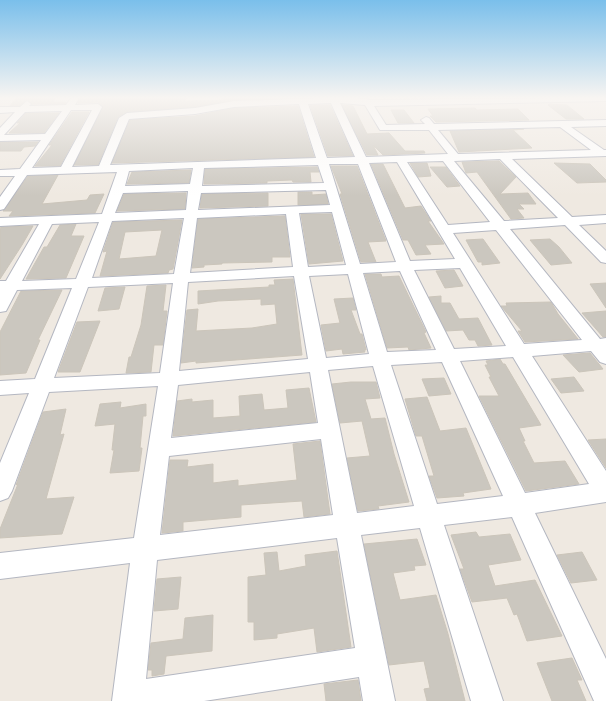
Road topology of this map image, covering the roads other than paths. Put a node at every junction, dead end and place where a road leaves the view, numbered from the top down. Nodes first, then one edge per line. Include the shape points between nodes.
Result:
1 (52, 131) edge
2 (86, 131) edge
3 (119, 131) edge
4 (313, 131) edge
5 (348, 131) edge
6 (434, 131) edge
7 (572, 131) edge
8 (48, 137) junction
9 (0, 138) edge
10 (604, 153) edge
11 (503, 156) junction
12 (451, 158) junction
13 (400, 159) junction
14 (362, 160) junction
15 (323, 161) junction
16 (199, 165) junction
17 (124, 168) junction
18 (103, 169) junction
19 (65, 170) junction
20 (24, 172) junction
21 (0, 173) edge
22 (331, 186) junction
23 (118, 190) junction
24 (195, 190) junction
25 (5, 191) edge
26 (0, 206) edge
27 (337, 208) junction
28 (292, 210) junction
29 (192, 214) junction
30 (107, 218) junction
31 (606, 220) edge
32 (47, 221) junction
33 (568, 221) junction
34 (0, 222) edge
35 (501, 225) junction
36 (445, 229) junction
37 (604, 255) edge
38 (465, 263) junction
39 (405, 266) junction
40 (355, 268) junction
41 (301, 272) junction
42 (181, 278) junction
43 (82, 283) junction
44 (6, 286) edge
45 (0, 307) edge
46 (603, 349) edge
47 (518, 350) junction
48 (448, 356) junction
49 (380, 359) junction
50 (318, 364) junction
51 (169, 378) junction
52 (41, 386) junction
53 (0, 388) edge
54 (330, 430) junction
55 (159, 448) junction
56 (0, 491) edge
57 (606, 492) edge
58 (519, 505) junction
59 (429, 516) junction
60 (346, 525) junction
61 (145, 549) junction
62 (0, 566) edge
63 (372, 660) junction
64 (606, 693) edge
65 (128, 699) edge
66 (379, 701) edge
67 (487, 701) edge

1 - 8 street
2 - 19 street
3 - 18 street
4 - 15 street
5 - 14 street
6 - 12 street
7 - 10 street
8 - 9 street
8 - 20 street
10 - 11 street
11 - 12 street
11 - 33 street
12 - 13 street
12 - 35 street
13 - 14 street
13 - 36 street
14 - 15 street
14 - 39 street
15 - 16 street
15 - 22 street
16 - 17 street
16 - 24 street
17 - 18 street
17 - 23 street
18 - 19 street
19 - 20 street
20 - 21 street
20 - 25 street
22 - 24 street
22 - 27 street
23 - 24 street via 191,186
23 - 30 street
24 - 29 street
25 - 26 street
27 - 28 street
27 - 40 street
28 - 29 street
28 - 41 street
29 - 30 street
29 - 42 street
30 - 32 street
30 - 43 street
31 - 33 street
32 - 34 street
32 - 44 street
33 - 35 street
33 - 37 street
35 - 36 street
35 - 46 street
36 - 38 street
38 - 39 street
38 - 47 street
39 - 40 street
39 - 48 street
40 - 41 street
40 - 49 street
41 - 42 street
41 - 50 street
42 - 43 street
42 - 51 street
43 - 44 street
43 - 52 street
44 - 45 street
46 - 47 street
47 - 48 street
47 - 57 street
48 - 49 street
48 - 58 street
49 - 50 street
49 - 59 street
50 - 51 street
50 - 54 street
51 - 52 street
51 - 55 street
52 - 53 street
52 - 56 street
54 - 55 street
54 - 60 street
55 - 61 street
57 - 58 street
58 - 59 street
58 - 64 street
59 - 60 street
59 - 67 street
60 - 61 street
60 - 63 street
61 - 62 street
61 - 65 street
63 - 65 street
63 - 66 street

